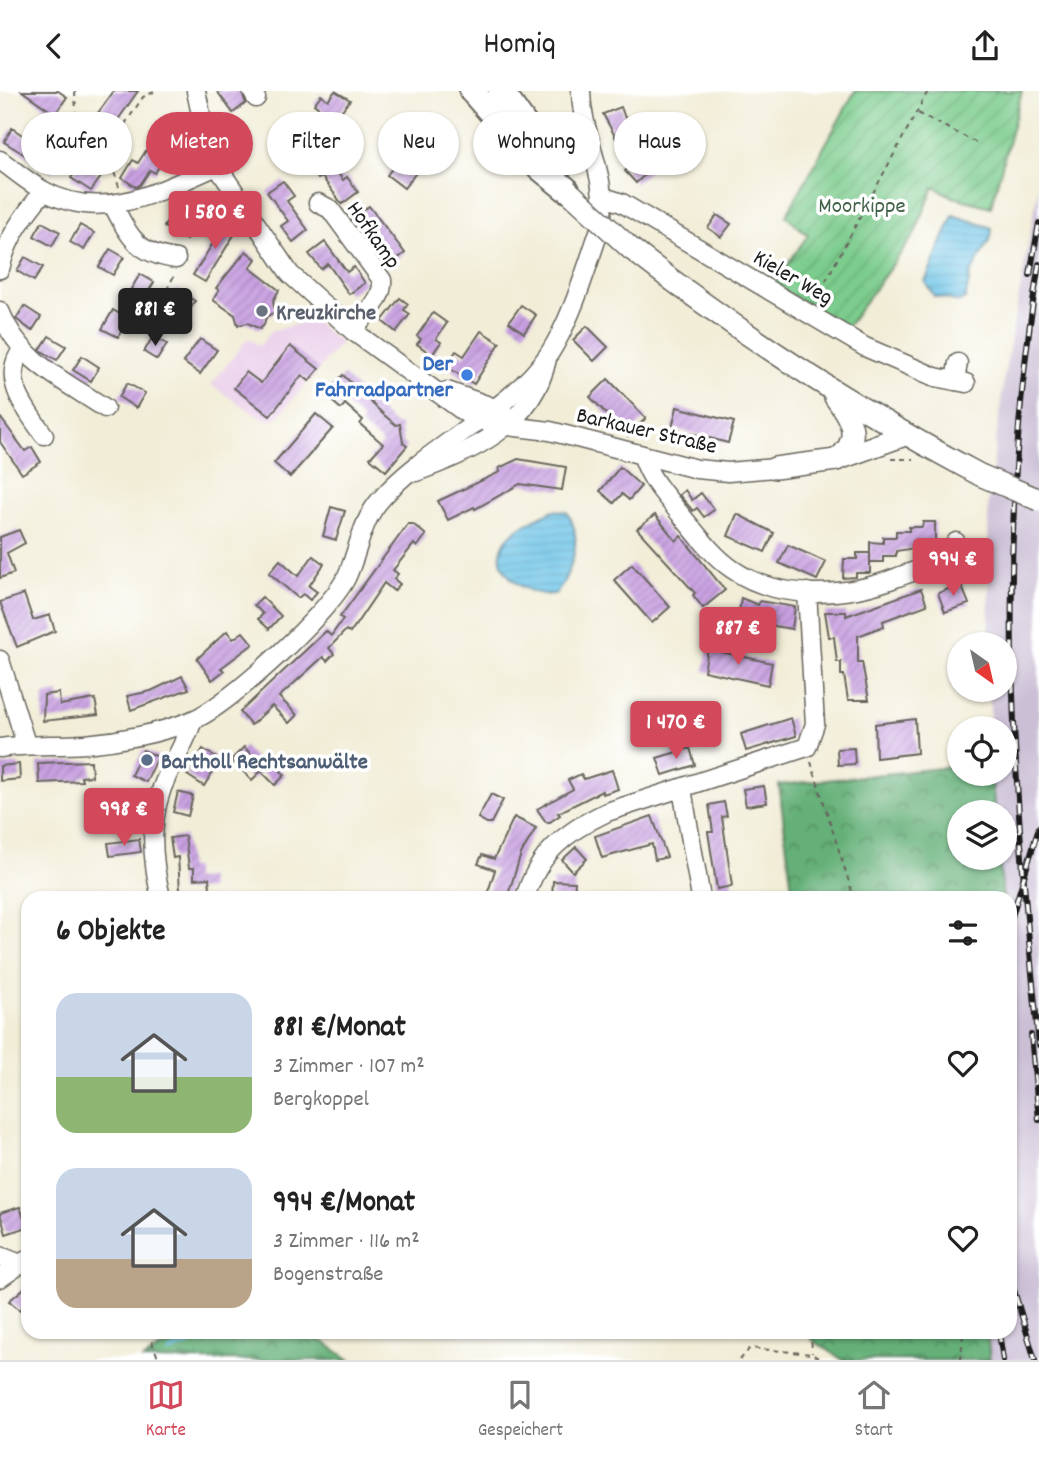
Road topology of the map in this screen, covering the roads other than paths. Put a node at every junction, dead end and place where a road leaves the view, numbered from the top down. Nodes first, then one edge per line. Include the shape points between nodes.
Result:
1 (196, 91) edge
2 (472, 91) edge
3 (501, 91) edge
4 (580, 91) edge
5 (200, 112) edge
6 (0, 160) edge
7 (194, 175) edge
8 (224, 175) edge
9 (567, 190) junction
10 (44, 191) junction
11 (604, 197) junction
12 (318, 203) dead end
13 (118, 204) junction
14 (176, 259) road end
15 (0, 269) edge
16 (0, 311) edge
17 (353, 331) junction
18 (22, 351) junction
19 (548, 356) junction
20 (960, 375) dead end
21 (431, 386) junction
22 (832, 392) junction
23 (105, 408) dead end
24 (494, 408) junction
25 (478, 420) junction
26 (511, 421) junction
27 (44, 435) dead end
28 (905, 435) junction
29 (643, 457) junction
30 (836, 460) junction
31 (775, 468) joint
32 (403, 476) junction
33 (1039, 500) edge
34 (956, 542) dead end
35 (807, 592) junction
36 (0, 660) edge
37 (193, 720) junction
38 (26, 744) junction
39 (0, 748) edge
40 (681, 789) junction
41 (159, 891) edge
42 (528, 891) edge
43 (700, 891) edge
44 (0, 1256) edge
45 (21, 1261) edge
46 (21, 1262) edge
47 (0, 1278) edge

1 - 5 street, Barkauer Straße
2 - 9 highway via 540,168
3 - 9 highway
4 - 11 street
6 - 10 street
7 - 13 street
8 - 17 street, Barkauer Straße via 290,274
9 - 22 main road, bridge via 630,248 738,330
10 - 13 street via 73,203
10 - 15 street via 21,220
11 - 19 street via 601,226
11 - 20 street, Kieler Weg via 622,203 865,347 935,377
12 - 17 street, Hofkamp via 330,209 382,281 383,289
13 - 14 street via 128,235 148,254
16 - 18 street
17 - 21 street, Barkauer Straße
18 - 23 street via 39,367
18 - 27 street via 10,382
19 - 24 street
19 - 26 street via 536,391
21 - 24 street, Barkauer Straße
21 - 25 street, Barkauer Straße
22 - 28 main road
22 - 30 main road via 854,429 851,444
24 - 25 street
24 - 26 street, Barkauer Straße
25 - 26 street, Barkauer Straße
25 - 32 street
26 - 29 street, Barkauer Straße via 537,421 550,431
26 - 32 street via 465,454
28 - 30 main road
28 - 33 main road, bridge
29 - 31 street, Barkauer Straße via 714,471
29 - 35 street via 653,480 723,562 754,582
30 - 31 main road
32 - 37 street via 372,510 347,578 304,628 222,704
34 - 35 street via 949,555 878,585
35 - 40 street via 815,724 807,747
36 - 38 street
37 - 38 street via 86,744
37 - 41 street via 167,775 153,821 152,859
38 - 39 street
40 - 42 street via 607,812 579,826 540,861
40 - 43 street
44 - 45 street
46 - 47 street

